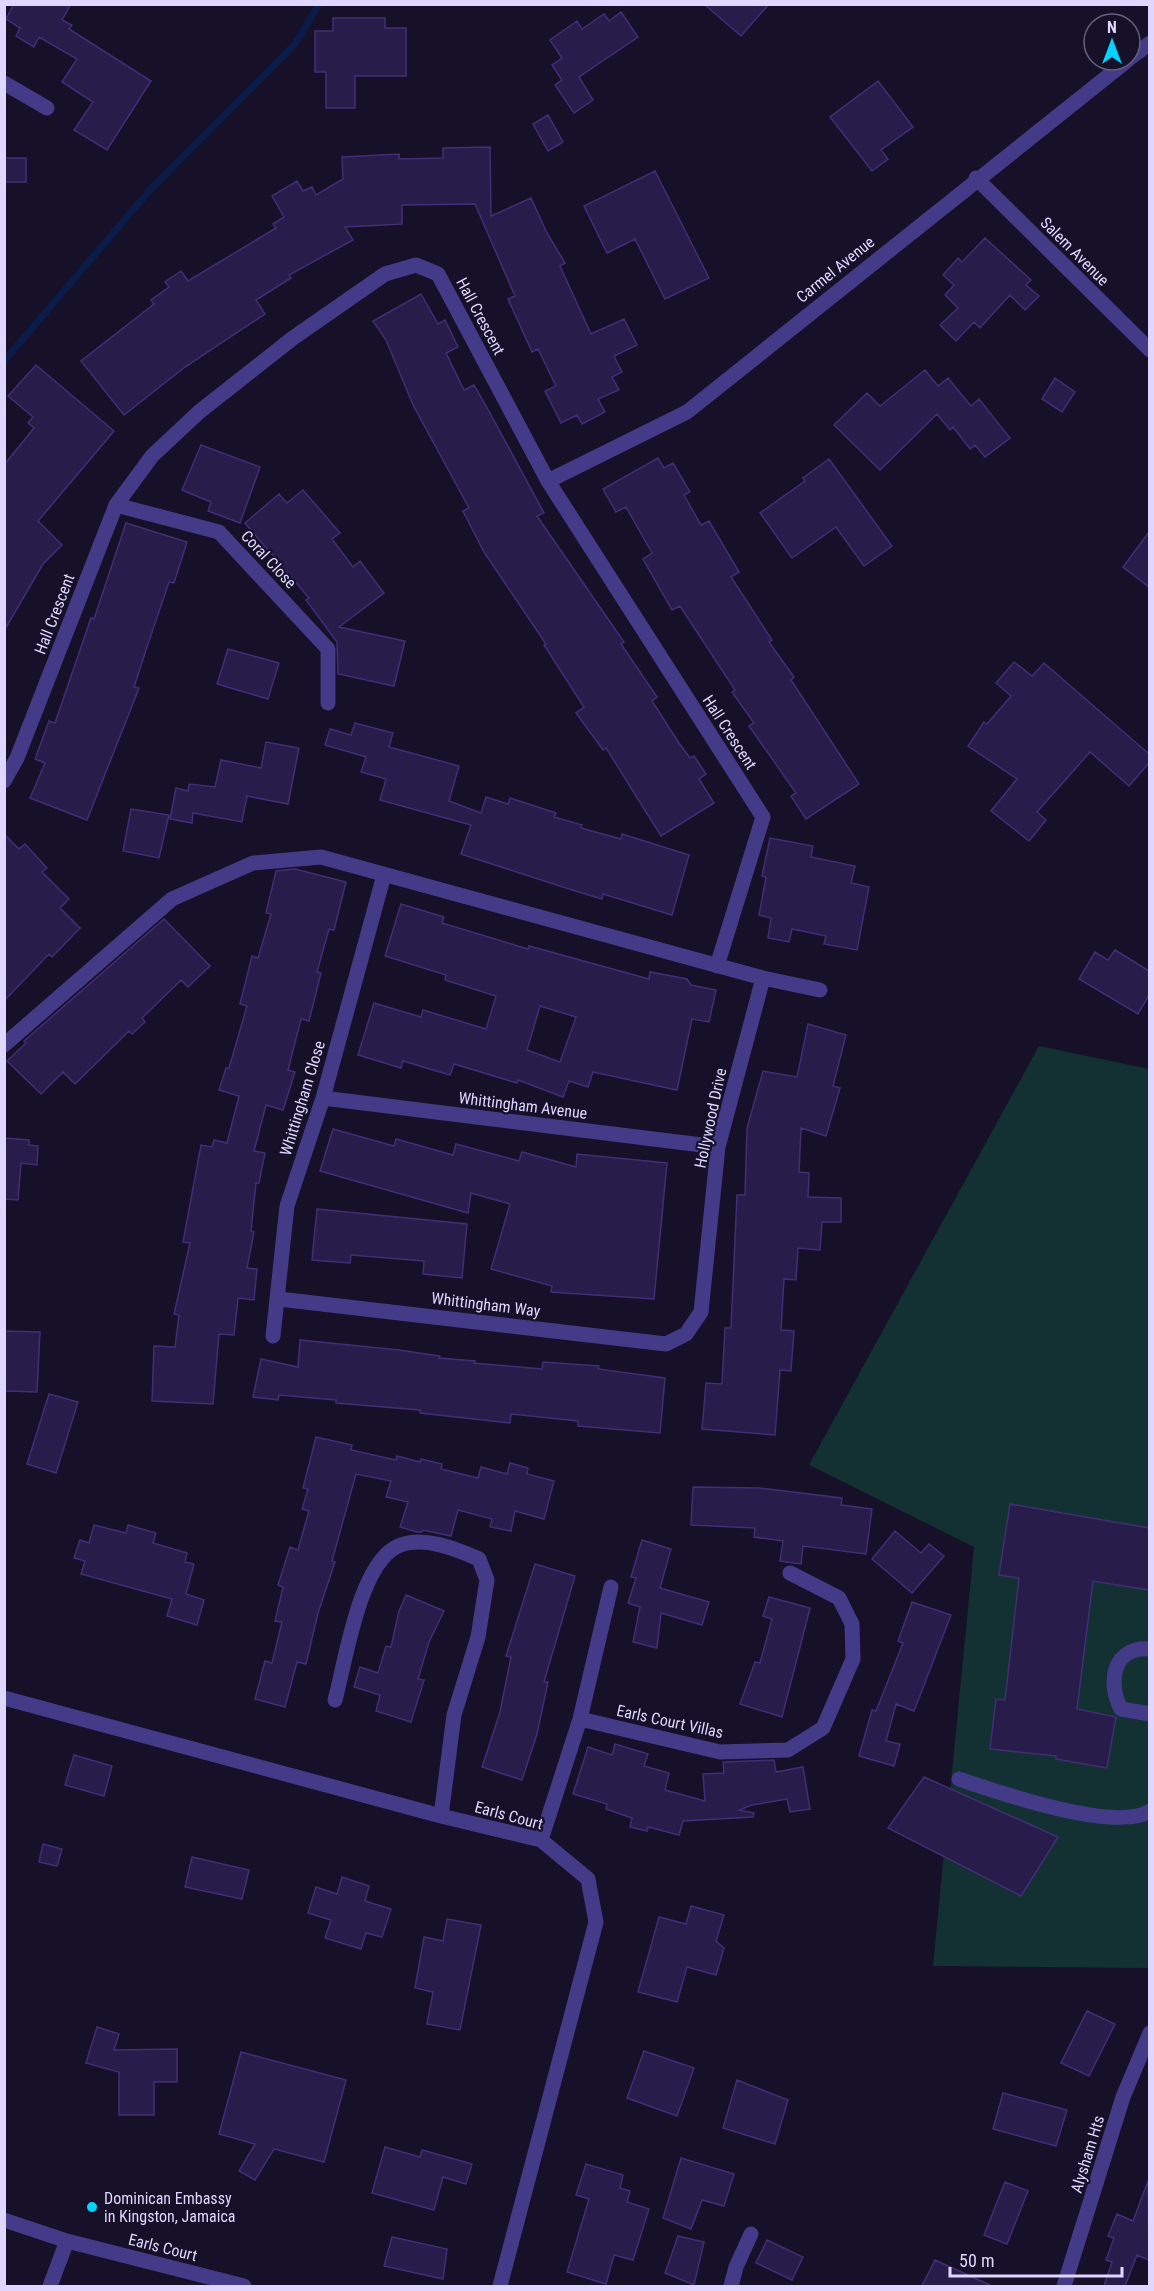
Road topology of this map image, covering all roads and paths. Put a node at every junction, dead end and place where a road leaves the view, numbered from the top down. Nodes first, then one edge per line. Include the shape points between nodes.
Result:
1 (1112, 72) edge
2 (4, 83) edge
3 (47, 108) dead end
4 (976, 178) junction
5 (1149, 350) edge
6 (548, 481) junction
7 (116, 505) junction
8 (328, 703) dead end
9 (4, 781) edge
10 (384, 875) junction
11 (717, 966) junction
12 (763, 978) junction
13 (820, 990) dead end
14 (4, 1045) edge
15 (323, 1098) junction
16 (718, 1147) junction
17 (279, 1299) junction
18 (686, 1334) joint
19 (273, 1336) dead end
20 (790, 1573) dead end
21 (611, 1587) dead end
22 (1149, 1649) edge
23 (4, 1698) edge
24 (335, 1700) dead end
25 (1149, 1714) edge
26 (580, 1719) junction
27 (959, 1779) dead end
28 (1149, 1811) edge
29 (441, 1816) junction
30 (541, 1840) junction
31 (1149, 2033) edge
32 (4, 2220) edge
33 (751, 2234) dead end
34 (67, 2241) junction
35 (50, 2286) edge
36 (244, 2286) edge
37 (500, 2286) edge
38 (731, 2286) edge
39 (1064, 2286) edge

1 - 4 street, Carmel Avenue
2 - 3 street
4 - 5 street, Salem Avenue
4 - 6 street, Carmel Avenue via 687,412
6 - 7 street, Hall Crescent via 438,274 416,265 385,274 199,412 152,456
6 - 11 street, Hall Crescent via 763,817
7 - 8 street, Coral Close via 219,532 328,649
7 - 9 street, Hall Crescent via 17,758
10 - 11 street
10 - 14 street via 321,857 253,863 172,899
10 - 15 street, Whittingham Close
11 - 12 street
12 - 13 street
12 - 16 street, Hollywood Drive
15 - 16 street, Whittingham Avenue
15 - 17 street, Whittingham Close via 286,1206
16 - 18 street, Hollywood Drive via 701,1312
17 - 18 street, Whittingham Way via 666,1344
17 - 19 street, Whittingham Close
20 - 26 street, Earls Court Villas via 839,1598 852,1624 853,1659 824,1728 788,1750 720,1752
21 - 26 street
22 - 25 street via 1121,1656 1116,1665 1116,1701 1120,1709
23 - 29 street, Earls Court
24 - 29 street via 366,1582 380,1558 399,1546 424,1542 479,1559 487,1580 478,1637 454,1715
26 - 30 street
27 - 28 street via 1026,1802 1118,1818 1141,1816
29 - 30 street, Earls Court
30 - 37 street, Earls Court via 588,1879 596,1922
31 - 39 street, Alysham Hts via 1124,2097
32 - 34 street, Earls Court
33 - 38 street
34 - 35 street
34 - 36 street, Earls Court

